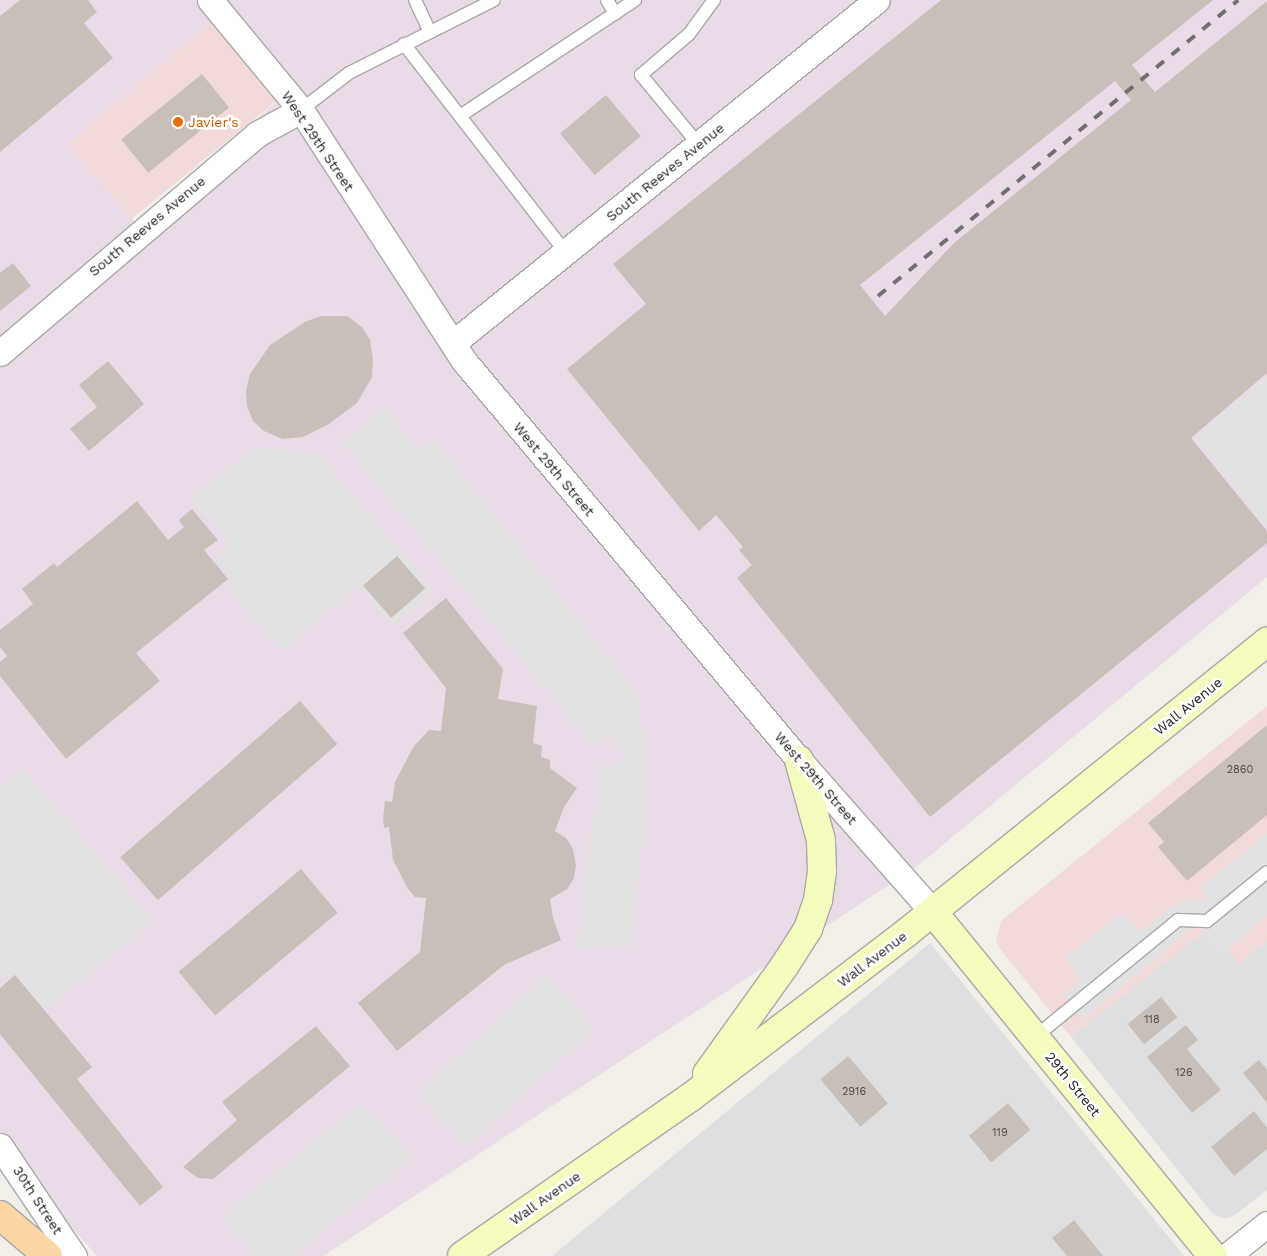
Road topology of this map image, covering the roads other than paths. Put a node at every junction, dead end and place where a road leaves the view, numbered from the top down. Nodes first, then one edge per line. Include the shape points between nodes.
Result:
1 (210, 0) edge
2 (415, 0) edge
3 (494, 0) edge
4 (608, 0) edge
5 (635, 0) edge
6 (714, 0) edge
7 (877, 0) edge
8 (615, 14) junction
9 (430, 32) junction
10 (404, 44) junction
11 (301, 110) junction
12 (460, 116) junction
13 (699, 144) junction
14 (566, 253) junction
15 (452, 344) junction
16 (0, 353) edge
17 (1267, 642) edge
18 (799, 760) junction
19 (1267, 872) edge
20 (933, 912) junction
21 (1035, 1038) junction
22 (691, 1097) junction
23 (0, 1146) edge
24 (0, 1215) edge
25 (1267, 1224) edge
26 (48, 1256) edge
27 (74, 1256) edge
28 (462, 1256) edge
29 (1213, 1256) edge
30 (1227, 1256) edge

1 - 11 street, West 29th Street
2 - 9 lane
3 - 9 lane
4 - 8 lane
5 - 8 lane
6 - 13 lane via 689,34 641,75
7 - 13 street, South Reeves Avenue
8 - 12 lane
9 - 10 lane
10 - 11 lane via 349,73
10 - 12 lane
11 - 15 street, West 29th Street
11 - 16 street, South Reeves Avenue via 257,134
12 - 14 lane
13 - 14 street, South Reeves Avenue
14 - 15 street, South Reeves Avenue
15 - 18 street, West 29th Street
17 - 20 main road, Wall Avenue
18 - 20 street, West 29th Street
18 - 22 main road via 820,840 822,871 818,900 808,929 785,965
19 - 21 lane via 1207,920 1178,920
20 - 21 main road, 29th Street
20 - 22 main road, Wall Avenue
21 - 29 main road, 29th Street
22 - 28 main road, Wall Avenue
23 - 27 street, 30th Street
24 - 26 main road, 30th Street
25 - 30 street

